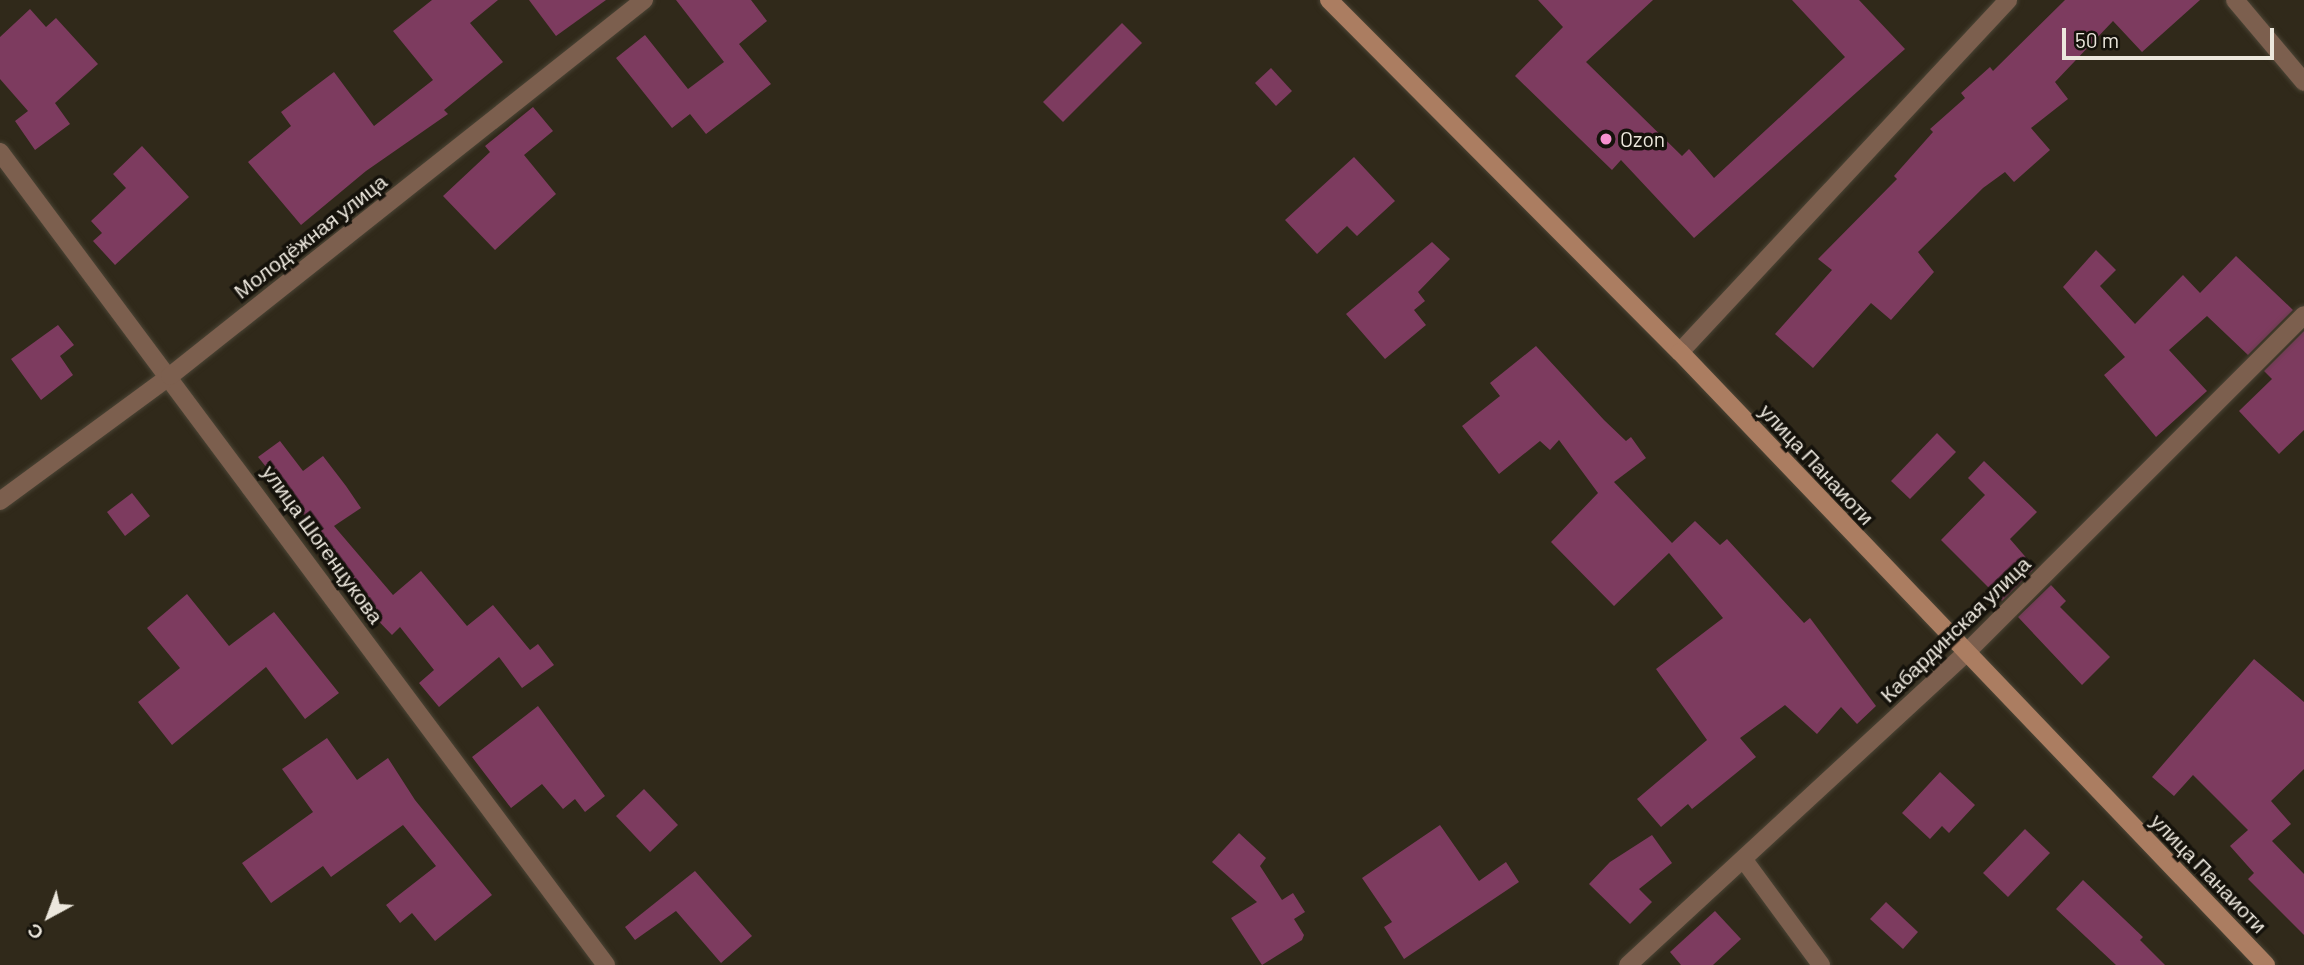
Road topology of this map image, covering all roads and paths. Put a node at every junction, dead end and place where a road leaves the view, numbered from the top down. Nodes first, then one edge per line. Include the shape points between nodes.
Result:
1 (644, 0) edge
2 (1329, 0) edge
3 (2007, 0) edge
4 (2235, 0) edge
5 (2304, 82) edge
6 (0, 152) edge
7 (2304, 315) edge
8 (1680, 352) junction
9 (170, 376) junction
10 (0, 501) edge
11 (1965, 654) junction
12 (1745, 860) junction
13 (606, 965) edge
14 (1628, 965) edge
15 (1821, 965) edge
16 (2266, 965) edge

1 - 9 street, Молодёжная улица
2 - 8 street, улица Панаиоти
3 - 8 street
4 - 5 street
6 - 9 street, улица Шогенцукова
7 - 11 street, Кабардинская улица
8 - 11 street, улица Панаиоти
9 - 10 street, Молодёжная улица
9 - 13 street, улица Шогенцукова
11 - 12 street, Кабардинская улица
11 - 16 street, улица Панаиоти
12 - 14 street, Кабардинская улица
12 - 15 street

